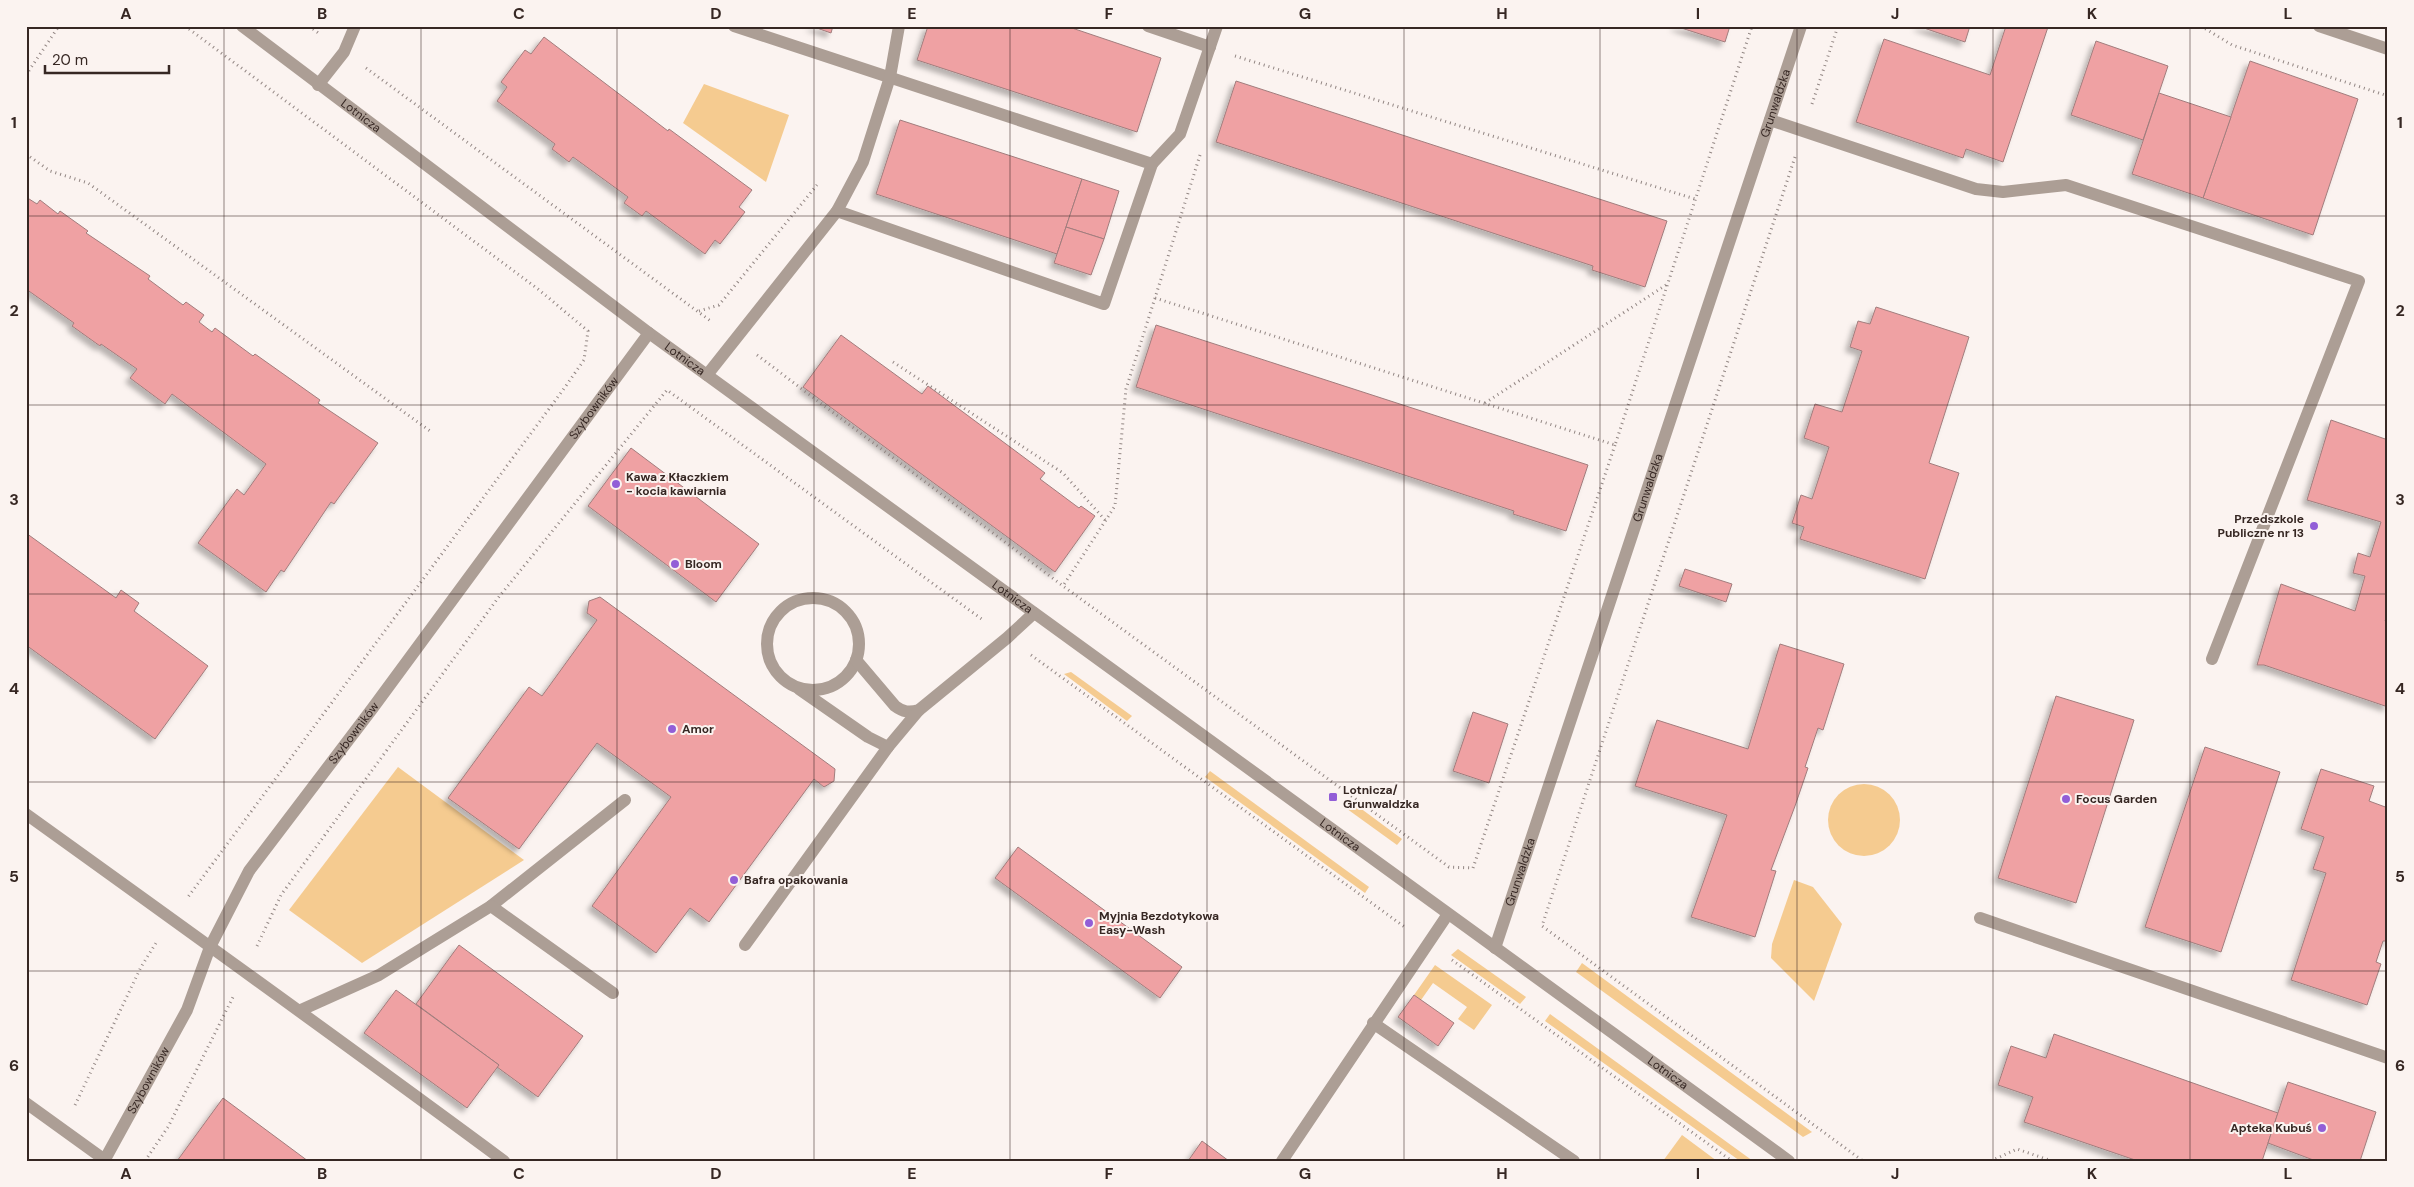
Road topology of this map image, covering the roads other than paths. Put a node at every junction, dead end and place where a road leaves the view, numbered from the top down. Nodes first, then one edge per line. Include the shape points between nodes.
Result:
1 (242, 26) edge
2 (355, 26) edge
3 (734, 26) edge
4 (899, 26) edge
5 (1148, 26) edge
6 (1217, 26) edge
7 (1801, 26) edge
8 (2319, 26) edge
9 (1210, 47) junction
10 (2388, 49) edge
11 (890, 77) junction
12 (318, 85) junction
13 (1770, 120) junction
14 (1152, 164) junction
15 (837, 211) junction
16 (649, 333) junction
17 (707, 375) junction
18 (1034, 613) junction
19 (2212, 659) dead end
20 (856, 660) junction
21 (797, 687) junction
22 (919, 710) junction
23 (888, 747) junction
24 (625, 800) dead end
25 (26, 814) edge
26 (490, 906) junction
27 (1448, 914) junction
28 (1980, 918) dead end
29 (745, 946) dead end
30 (210, 947) junction
31 (1495, 948) junction
32 (613, 993) dead end
33 (301, 1010) junction
34 (1373, 1023) junction
35 (2388, 1058) edge
36 (26, 1103) edge
37 (105, 1160) edge
38 (504, 1161) edge
39 (1282, 1161) edge
40 (1574, 1161) edge
41 (1788, 1161) edge

1 - 12 street, Lotnicza
2 - 12 street via 344,52
3 - 11 street
4 - 11 street
5 - 9 street
6 - 9 street
7 - 13 street, Grunwaldzka
8 - 10 street
9 - 14 street via 1180,134
11 - 14 street
11 - 15 street via 864,162
12 - 16 street, Lotnicza
13 - 19 street via 1976,189 2003,192 2066,185 2359,281
13 - 31 street, Grunwaldzka
14 - 15 street via 1104,304
15 - 17 street
16 - 17 street, Lotnicza
16 - 30 street, Szybowników via 255,863
17 - 18 street, Lotnicza
18 - 22 street
18 - 27 street, Lotnicza
20 - 21 street via 847,675 833,686 815,690
20 - 21 street via 860,642 858,633 851,616 844,609 820,598 794,601 773,619 766,646 775,671
20 - 22 street via 895,706 907,712
21 - 23 street via 868,737
22 - 23 street
23 - 29 street
24 - 26 street
25 - 30 street
26 - 32 street
26 - 33 street via 378,976
27 - 31 street, Lotnicza
27 - 34 street
28 - 35 street
30 - 33 street
30 - 37 street, Szybowników via 187,1010
31 - 41 street, Lotnicza
33 - 38 street
34 - 39 street
34 - 40 street
36 - 37 street

